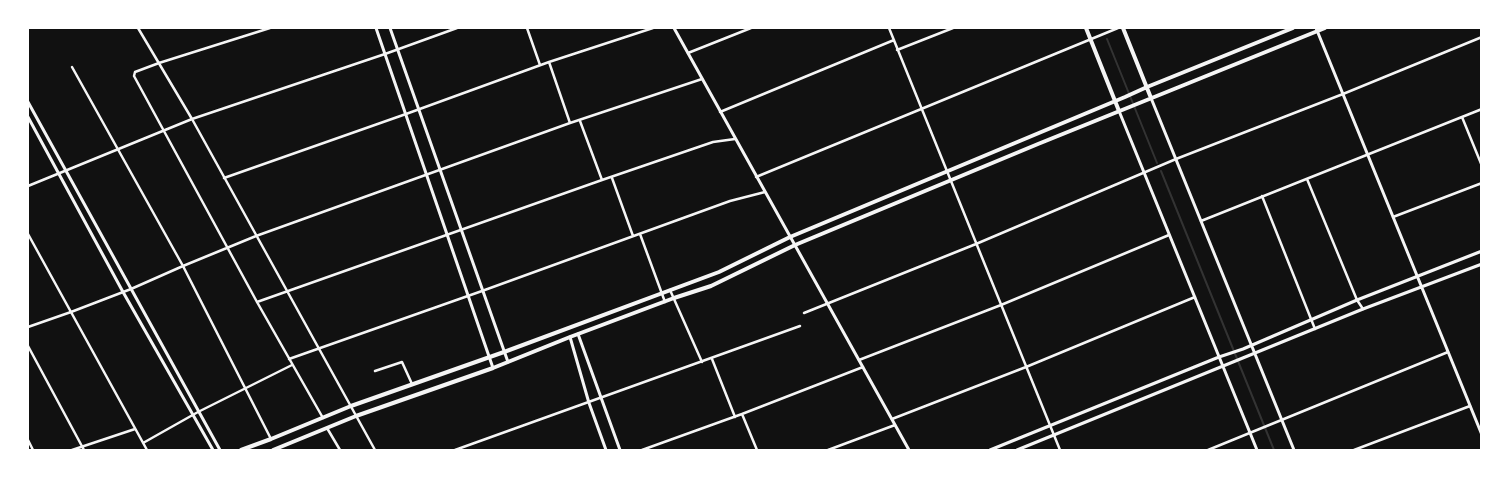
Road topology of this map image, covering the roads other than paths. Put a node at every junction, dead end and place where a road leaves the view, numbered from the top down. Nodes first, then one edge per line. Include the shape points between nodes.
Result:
1 (138, 28) edge
2 (270, 28) edge
3 (376, 28) edge
4 (390, 28) edge
5 (457, 28) edge
6 (527, 28) edge
7 (653, 28) edge
8 (674, 28) edge
9 (751, 28) edge
10 (888, 28) edge
11 (953, 28) edge
12 (1086, 28) edge
13 (1118, 28) edge
14 (1122, 28) edge
15 (1293, 28) edge
16 (1325, 28) edge
17 (1317, 29) edge
18 (1482, 37) edge
19 (1091, 39) junction
20 (894, 40) junction
21 (397, 50) junction
22 (898, 50) junction
23 (385, 54) junction
24 (688, 54) junction
25 (159, 62) junction
26 (549, 62) junction
27 (540, 65) junction
28 (72, 67) dead end
29 (702, 80) junction
30 (1146, 87) junction
31 (1343, 94) junction
32 (1151, 98) junction
33 (1114, 101) junction
34 (28, 102) edge
35 (418, 109) junction
36 (922, 109) junction
37 (1482, 109) edge
38 (1119, 111) junction
39 (720, 112) junction
40 (406, 114) junction
41 (28, 117) edge
42 (1462, 117) junction
43 (192, 119) junction
44 (580, 120) junction
45 (570, 123) junction
46 (164, 131) junction
47 (735, 139) junction
48 (118, 148) junction
49 (1368, 154) junction
50 (1176, 159) junction
51 (1482, 166) edge
52 (440, 170) junction
53 (65, 171) junction
54 (947, 171) junction
55 (58, 174) junction
56 (1144, 174) junction
57 (427, 175) junction
58 (756, 177) junction
59 (224, 178) junction
60 (612, 178) junction
61 (1306, 178) junction
62 (602, 180) junction
63 (951, 181) junction
64 (1482, 183) edge
65 (28, 186) edge
66 (765, 192) junction
67 (1262, 196) junction
68 (87, 210) junction
69 (80, 213) junction
70 (1393, 217) junction
71 (1201, 221) junction
72 (461, 231) junction
73 (28, 234) edge
74 (640, 234) junction
75 (448, 235) junction
76 (1169, 235) junction
77 (256, 236) junction
78 (633, 236) junction
79 (790, 237) junction
80 (976, 244) junction
81 (795, 245) junction
82 (228, 248) junction
83 (1482, 251) edge
84 (1482, 264) edge
85 (183, 266) junction
86 (1417, 276) junction
87 (1421, 286) junction
88 (131, 288) junction
89 (670, 290) junction
90 (482, 291) junction
91 (123, 292) junction
92 (287, 292) junction
93 (662, 293) junction
94 (469, 296) junction
95 (1195, 297) junction
96 (674, 298) junction
97 (1357, 300) junction
98 (257, 302) junction
99 (665, 302) junction
100 (828, 304) junction
101 (1001, 305) junction
102 (1363, 309) junction
103 (71, 312) junction
104 (804, 313) dead end
105 (1311, 320) junction
106 (800, 326) dead end
107 (28, 327) edge
108 (1315, 329) junction
109 (578, 334) junction
110 (570, 337) junction
111 (161, 343) junction
112 (1251, 345) junction
113 (28, 346) edge
114 (154, 346) junction
115 (318, 349) junction
116 (504, 352) junction
117 (1448, 352) junction
118 (1255, 353) junction
119 (490, 357) junction
120 (1219, 357) junction
121 (712, 359) junction
122 (289, 360) junction
123 (859, 360) junction
124 (508, 362) junction
125 (702, 362) junction
126 (292, 365) junction
127 (1223, 366) junction
128 (863, 367) junction
129 (1026, 367) junction
130 (493, 368) junction
131 (375, 371) dead end
132 (412, 384) junction
133 (244, 388) junction
134 (602, 398) junction
135 (589, 403) junction
136 (351, 406) junction
137 (1470, 406) junction
138 (198, 412) junction
139 (742, 414) junction
140 (192, 416) junction
141 (356, 416) junction
142 (735, 417) junction
143 (322, 418) junction
144 (892, 419) junction
145 (1282, 420) junction
146 (895, 426) junction
147 (1050, 426) junction
148 (327, 428) junction
149 (135, 429) junction
150 (1250, 433) junction
151 (1482, 435) edge
152 (1054, 436) junction
153 (28, 440) edge
154 (271, 440) junction
155 (143, 443) junction
156 (82, 446) junction
157 (279, 449) edge
158 (33, 450) edge
159 (72, 450) edge
160 (84, 450) edge
161 (147, 450) edge
162 (213, 450) edge
163 (220, 450) edge
164 (241, 450) edge
165 (273, 450) edge
166 (340, 450) edge
167 (376, 450) edge
168 (455, 450) edge
169 (606, 450) edge
170 (620, 450) edge
171 (642, 450) edge
172 (756, 450) edge
173 (828, 450) edge
174 (909, 450) edge
175 (990, 450) edge
176 (1017, 450) edge
177 (1060, 450) edge
178 (1208, 450) edge
179 (1257, 450) edge
180 (1294, 450) edge
181 (1354, 450) edge

1 - 25 street
2 - 25 street
3 - 23 street
4 - 21 street
5 - 21 street
6 - 27 street
7 - 26 street
8 - 24 street
9 - 24 street
10 - 20 street
11 - 22 street
12 - 19 main road
13 - 19 street
14 - 30 main road
15 - 30 main road
16 - 17 main road
17 - 31 street
17 - 32 main road
18 - 31 street
19 - 33 main road
19 - 36 street
20 - 22 street
20 - 39 street
21 - 23 street
21 - 35 street
22 - 36 street
23 - 40 street
23 - 43 street
24 - 29 street
25 - 43 street
25 - 46 street via 136,72 134,76
26 - 27 street
26 - 45 street
27 - 35 street
28 - 48 street
29 - 39 street
29 - 44 street
30 - 32 main road
30 - 33 main road
31 - 49 street
31 - 50 street
32 - 38 main road
32 - 50 street
33 - 38 main road
33 - 54 main road
34 - 53 street
35 - 40 street
35 - 52 street
36 - 54 street
36 - 58 street
37 - 42 street
38 - 56 street
38 - 63 main road
39 - 47 street
40 - 57 street
40 - 59 street
41 - 55 street
42 - 49 street
42 - 51 street
43 - 46 street
43 - 59 street
44 - 45 street
44 - 62 street
45 - 52 street
46 - 48 street
46 - 82 street
47 - 58 street
47 - 60 street via 713,142
48 - 53 street
48 - 85 street
49 - 61 street
49 - 70 street
50 - 56 street
50 - 71 street
52 - 57 street
52 - 72 street
53 - 55 street
53 - 68 street
54 - 63 street
54 - 79 main road
55 - 65 street
55 - 69 street
56 - 76 street
56 - 80 street
57 - 75 street
57 - 77 street
58 - 66 street
59 - 77 street
60 - 62 street
60 - 78 street
61 - 67 street
61 - 97 street
62 - 72 street
63 - 80 street
63 - 81 main road
64 - 70 street
66 - 74 street via 730,201
66 - 79 street
67 - 71 street
67 - 105 street
68 - 69 street
68 - 88 street
69 - 91 street
70 - 86 street
71 - 112 street
72 - 75 street
72 - 90 street
73 - 103 street
74 - 78 street
74 - 93 street
75 - 92 street
75 - 94 street
76 - 95 street
76 - 101 street
77 - 82 street
77 - 92 street
78 - 90 street
79 - 81 street
79 - 89 main road via 719,272
80 - 100 street
80 - 101 street
81 - 96 main road via 711,286
81 - 100 street
82 - 85 street
82 - 98 street
83 - 86 street
84 - 87 street
85 - 88 street
85 - 133 street
86 - 87 street
86 - 97 street
87 - 102 street
87 - 117 street
88 - 91 street
88 - 111 street
89 - 93 main road
89 - 96 street
90 - 94 street
90 - 116 street
91 - 103 street
91 - 114 street
92 - 98 street
92 - 115 street
93 - 99 street
93 - 116 main road
94 - 115 street
94 - 119 street
95 - 120 street
95 - 129 street
96 - 99 main road
96 - 125 street
97 - 102 street
97 - 105 street
98 - 122 street
99 - 109 main road
100 - 104 street
100 - 123 street
101 - 123 street
101 - 129 street
102 - 108 street
103 - 107 street
103 - 149 street
105 - 108 street
105 - 112 street
106 - 121 street
108 - 118 street
109 - 110 main road
109 - 134 street
110 - 124 main road
110 - 135 street
111 - 114 street
111 - 138 street
112 - 118 street
112 - 120 street
113 - 156 street
114 - 140 street
115 - 122 street
115 - 136 street
116 - 119 main road
116 - 124 street
117 - 137 street
117 - 145 street
118 - 127 street
118 - 145 street
119 - 130 street
119 - 132 main road
120 - 127 street
120 - 147 street
121 - 125 street
121 - 142 street
122 - 126 street
123 - 128 street
124 - 130 main road
125 - 134 street
126 - 133 street
126 - 143 street
127 - 150 street
127 - 152 street
128 - 139 street
128 - 144 street
129 - 144 street
129 - 147 street
130 - 141 main road
131 - 132 street via 402,362
132 - 136 main road
133 - 138 street
133 - 154 street
134 - 135 street
134 - 170 street
135 - 168 street
135 - 169 street
136 - 141 street
136 - 143 main road
137 - 151 street
137 - 181 street
138 - 140 street
138 - 163 street
139 - 142 street
139 - 172 street
140 - 155 street
140 - 162 street
141 - 148 main road
141 - 167 street
142 - 171 street
143 - 154 main road
144 - 146 street
145 - 150 street
145 - 180 street
146 - 173 street
146 - 174 street
147 - 152 street
147 - 175 street
148 - 157 main road
148 - 166 street
149 - 155 street
149 - 156 street
150 - 178 street
150 - 179 street
152 - 176 street
152 - 177 street
153 - 158 street
154 - 164 main road
155 - 161 street
156 - 159 street
156 - 160 street
157 - 165 main road

